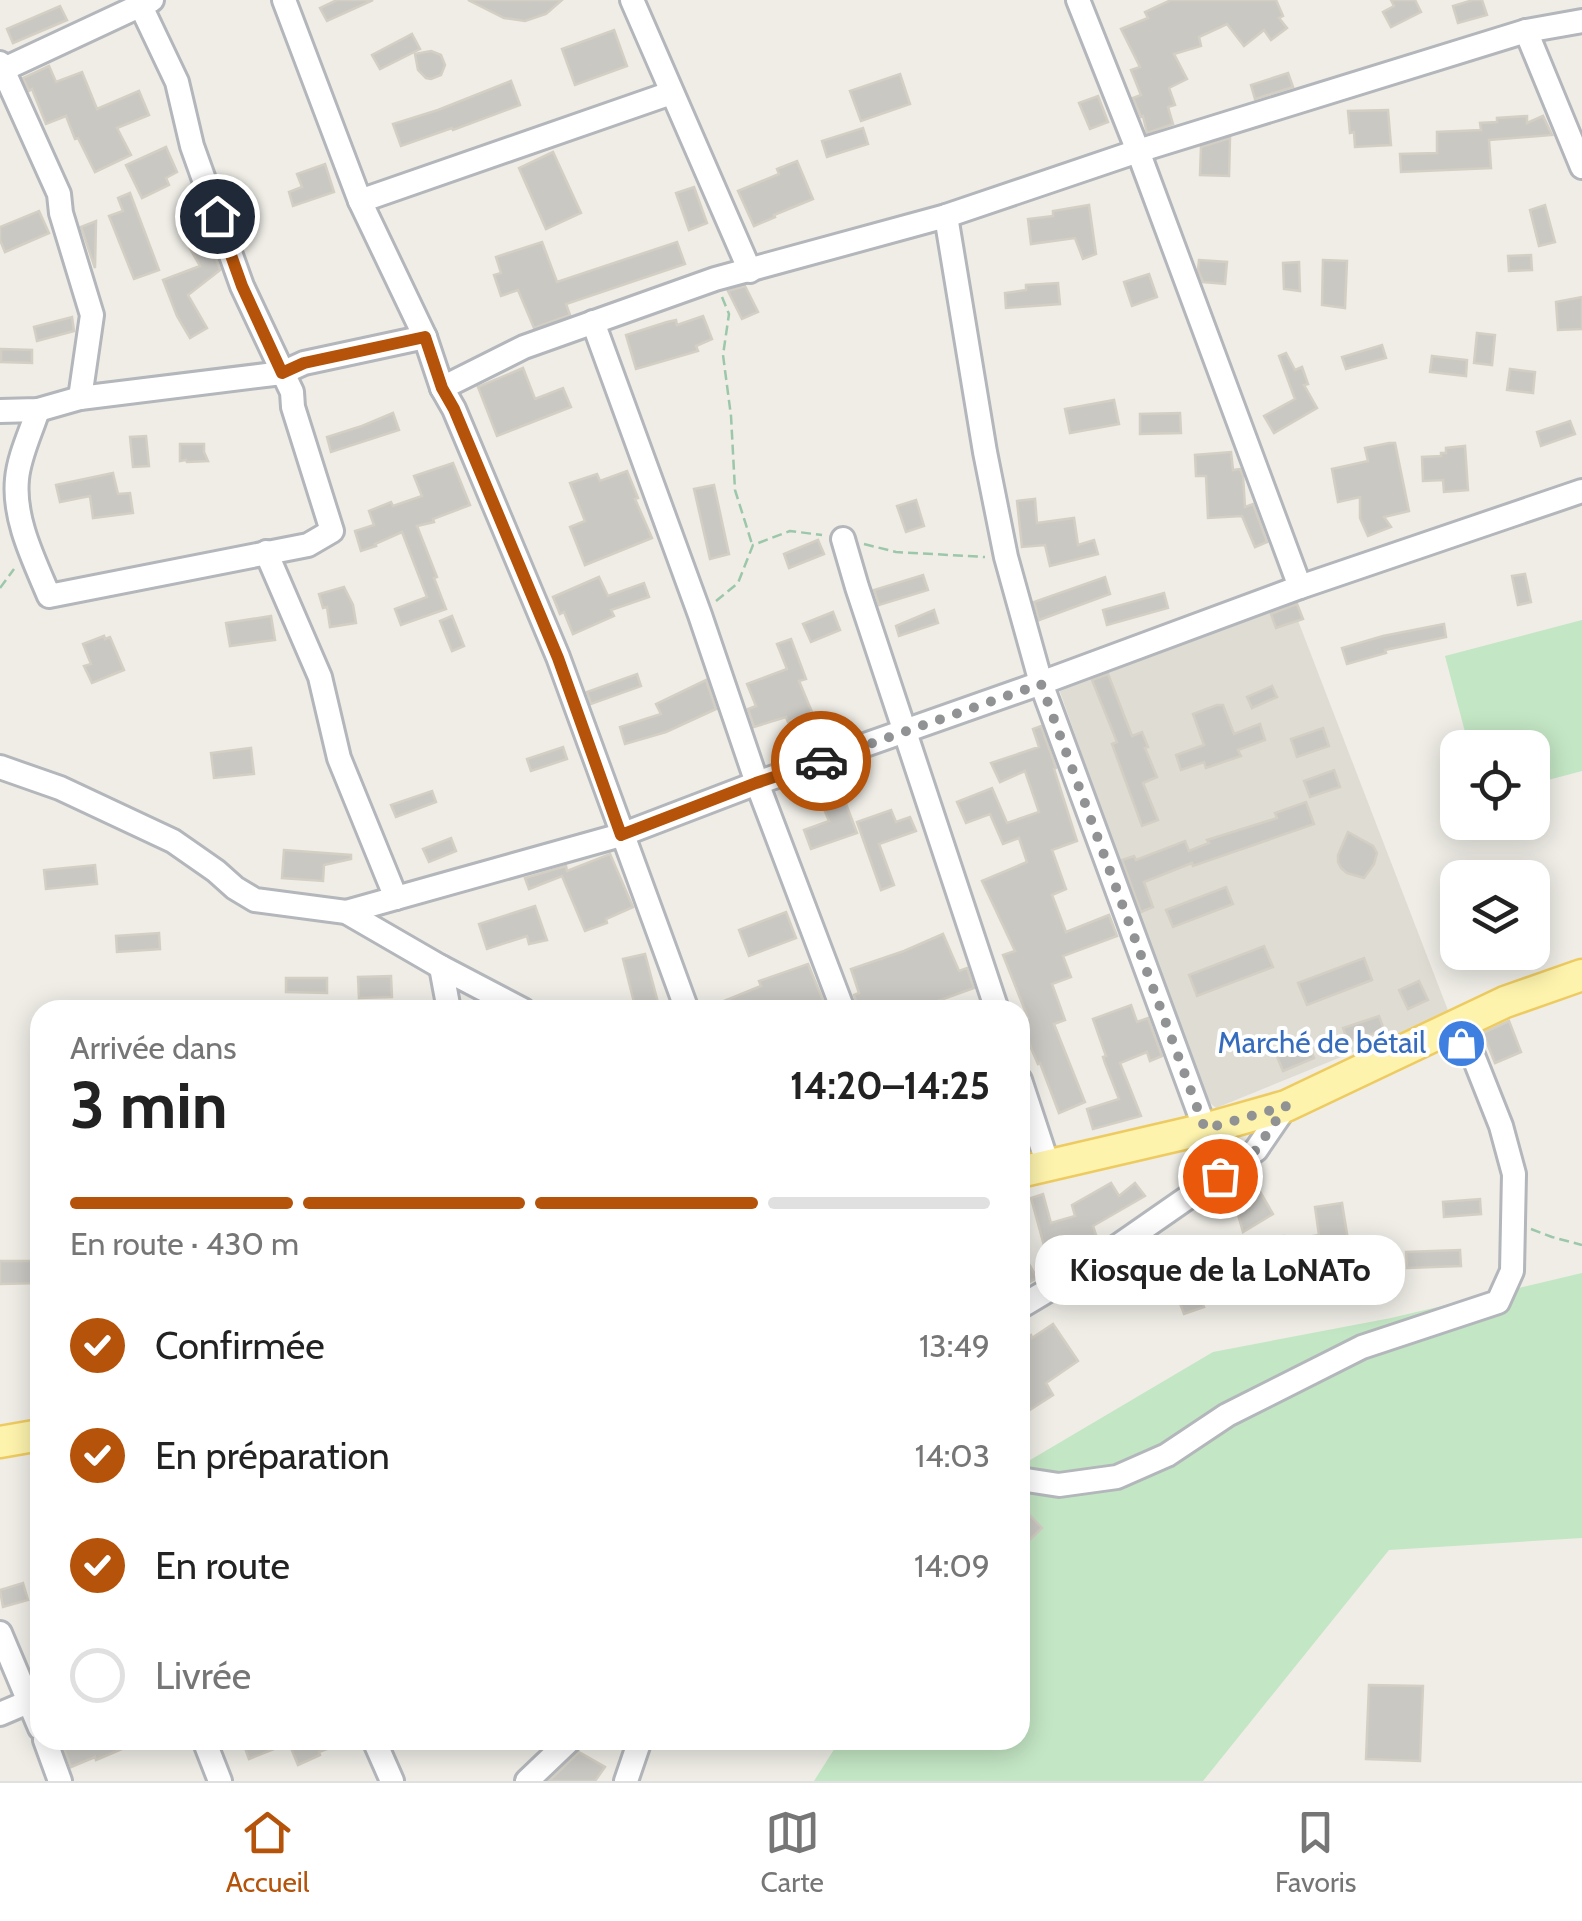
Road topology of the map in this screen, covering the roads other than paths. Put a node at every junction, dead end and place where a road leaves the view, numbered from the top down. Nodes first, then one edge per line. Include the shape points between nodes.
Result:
1 (284, 0) edge
2 (632, 0) edge
3 (143, 2) edge
4 (1083, 4) edge
5 (1582, 21) edge
6 (1526, 31) junction
7 (1, 68) edge
8 (672, 93) junction
9 (1138, 151) junction
10 (1582, 167) edge
11 (360, 200) junction
12 (946, 216) junction
13 (750, 271) junction
14 (594, 322) junction
15 (425, 337) junction
16 (282, 373) junction
17 (442, 388) junction
18 (80, 398) junction
19 (38, 410) junction
20 (0, 411) edge
21 (1582, 491) edge
22 (843, 539) road end
23 (266, 552) junction
24 (1300, 586) junction
25 (1041, 684) junction
26 (906, 732) junction
27 (0, 767) edge
28 (756, 783) junction
29 (621, 835) junction
30 (396, 898) junction
31 (346, 912) junction
32 (441, 968) junction
33 (1582, 975) edge
34 (447, 1000) edge
35 (503, 1000) edge
36 (683, 1000) edge
37 (838, 1000) edge
38 (994, 1000) edge
39 (1460, 1025) junction
40 (1286, 1106) junction
41 (1205, 1129) junction
42 (1030, 1143) edge
43 (1034, 1168) edge
44 (1030, 1301) edge
45 (30, 1437) edge
46 (0, 1442) edge
47 (1030, 1481) edge
48 (0, 1632) edge
49 (30, 1689) edge
50 (30, 1701) edge
51 (0, 1714) edge
52 (48, 1750) edge
53 (208, 1750) edge
54 (378, 1750) edge
55 (560, 1750) edge
56 (637, 1750) edge
57 (60, 1781) edge
58 (220, 1781) edge
59 (392, 1781) edge
60 (527, 1781) edge
61 (626, 1781) edge

1 - 11 street
2 - 8 street
3 - 7 street
3 - 16 street via 177,82 192,146 242,286
4 - 9 street
5 - 6 street
6 - 9 street
6 - 10 street
7 - 18 street via 59,194 92,315
8 - 11 street
8 - 13 street
9 - 12 street
9 - 24 street
11 - 15 street
12 - 13 street
12 - 25 street via 1006,557
13 - 14 street
14 - 17 street via 524,346
14 - 28 street
15 - 16 street
15 - 17 street
16 - 18 street
16 - 23 street via 332,531 308,544
17 - 29 street via 558,658
18 - 19 street
19 - 20 street
19 - 23 street via 18,468 17,497 48,596
21 - 24 street
22 - 26 street
23 - 30 street via 320,678 339,758
24 - 25 street
25 - 26 street
25 - 41 street
26 - 28 street
26 - 38 street
27 - 31 street via 172,840 255,900
28 - 29 street
28 - 37 street
29 - 30 street
29 - 36 street
30 - 31 street
31 - 32 street
32 - 34 street
32 - 35 street
33 - 39 main road
39 - 40 main road
39 - 47 street via 1514,1174 1512,1271 1498,1302 1362,1347 1118,1477 1059,1485
40 - 41 main road
40 - 44 street via 1256,1150
41 - 43 main road
42 - 43 street
45 - 46 main road
48 - 49 street
50 - 51 street
52 - 57 street
53 - 58 street
54 - 59 street
55 - 60 street
56 - 61 street

